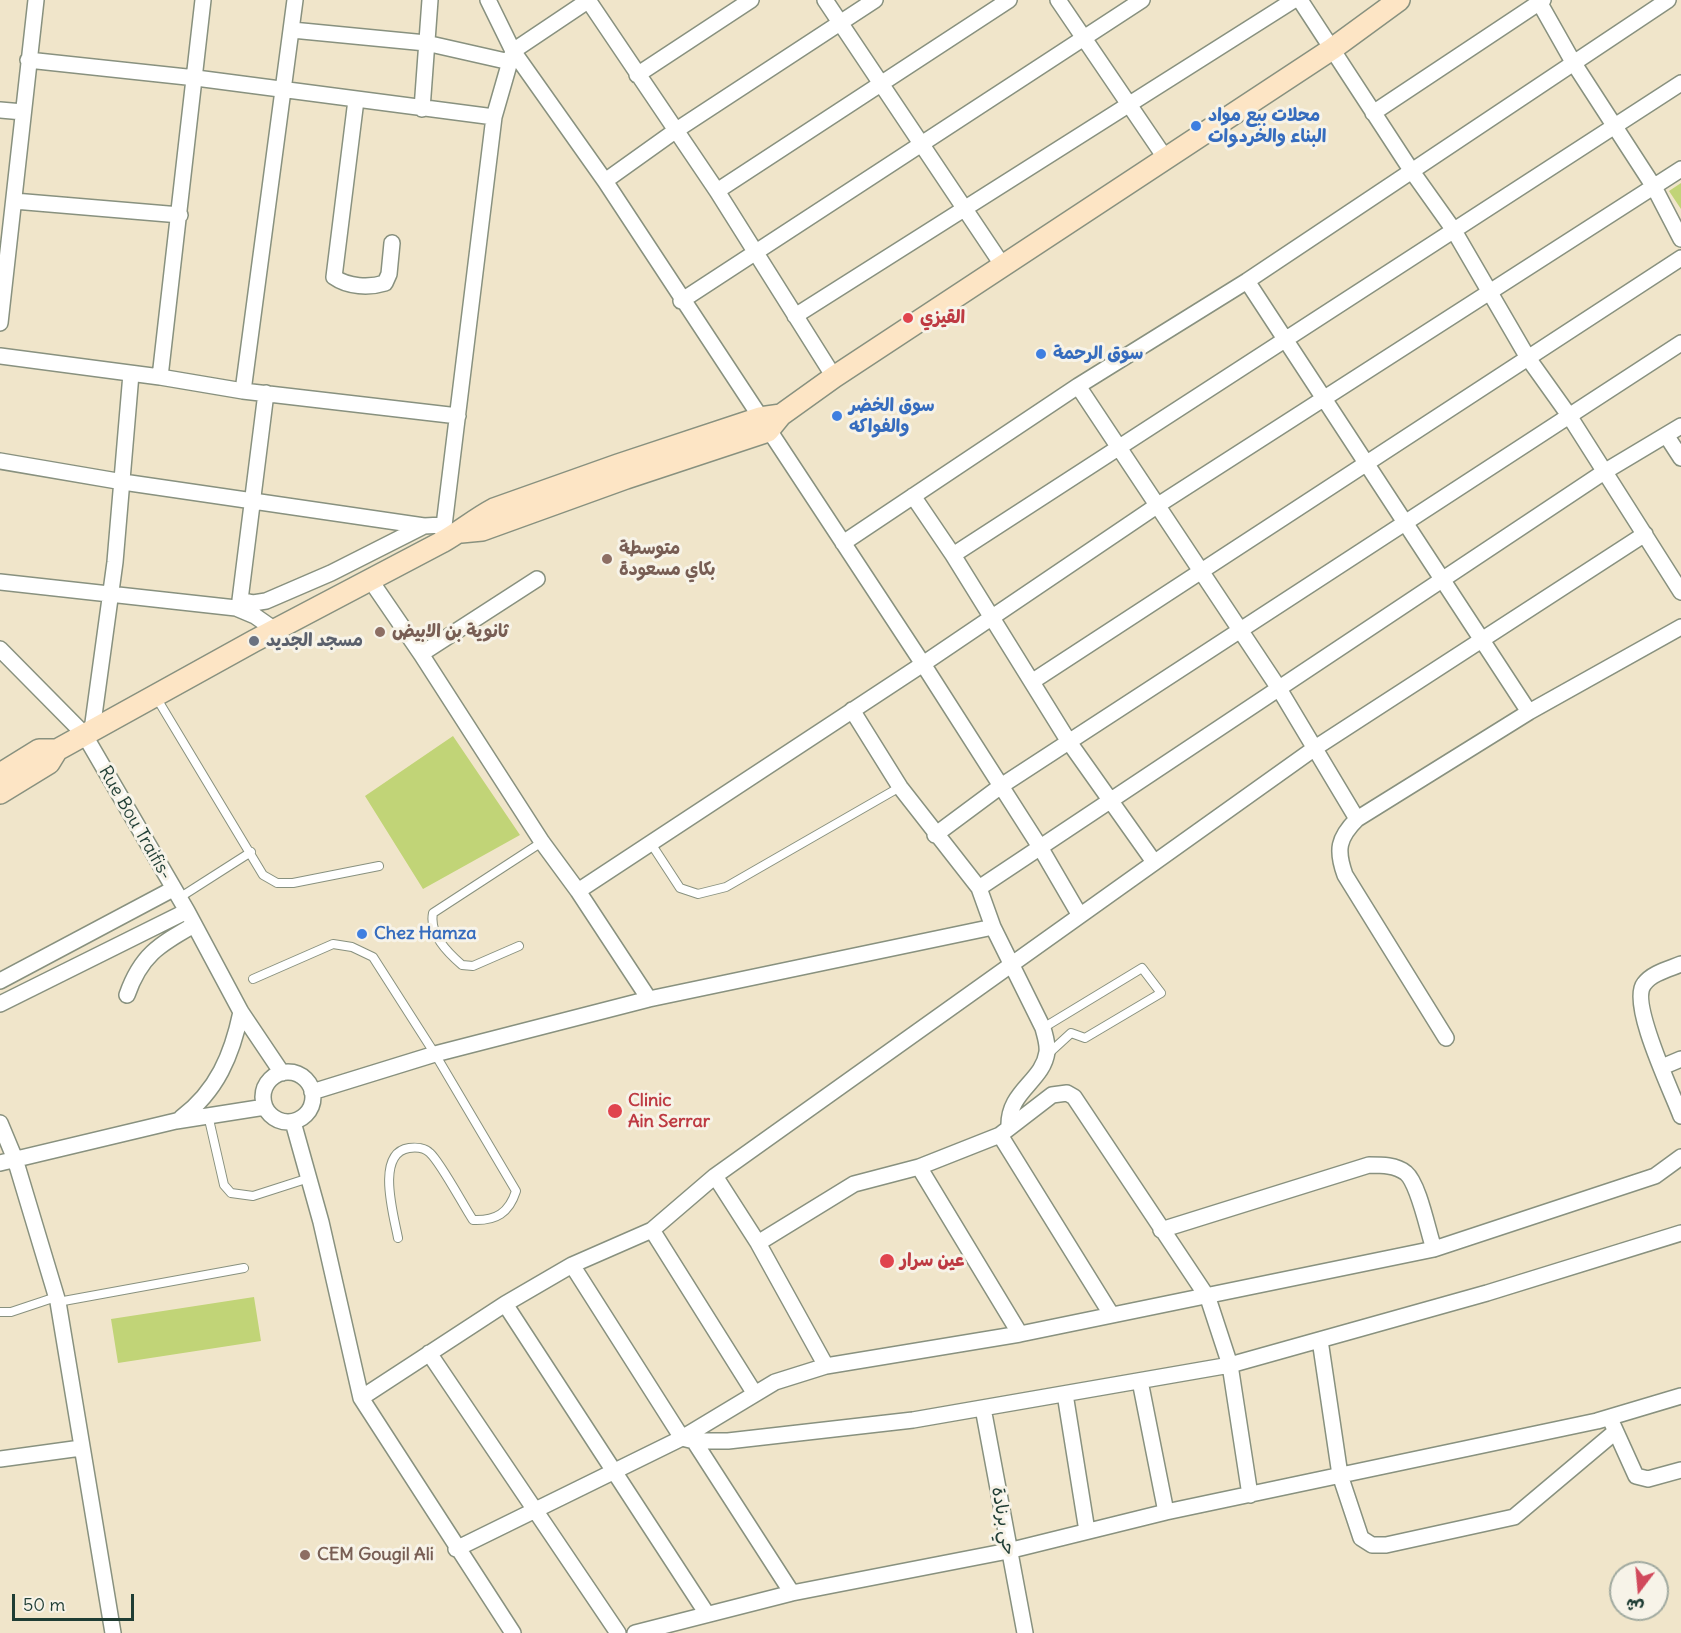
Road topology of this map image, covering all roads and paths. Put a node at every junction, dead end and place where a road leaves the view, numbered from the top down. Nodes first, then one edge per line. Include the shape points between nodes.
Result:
1 (36, 0) edge
2 (203, 0) edge
3 (295, 0) edge
4 (430, 0) edge
5 (488, 0) edge
6 (588, 0) edge
7 (825, 0) edge
8 (875, 0) edge
9 (1009, 0) edge
10 (1058, 0) edge
11 (1142, 0) edge
12 (1294, 0) edge
13 (1300, 0) edge
14 (1399, 0) edge
15 (1668, 0) edge
16 (1540, 1) edge
17 (742, 2) edge
18 (841, 22) junction
19 (292, 30) junction
20 (1083, 38) junction
21 (426, 43) junction
22 (1332, 49) junction
23 (512, 56) junction
24 (28, 60) junction
25 (1573, 62) junction
26 (637, 75) junction
27 (196, 78) junction
28 (1681, 83) edge
29 (880, 84) junction
30 (285, 91) junction
31 (356, 100) junction
32 (1128, 105) junction
33 (422, 109) junction
34 (0, 110) edge
35 (23, 112) junction
36 (1373, 113) junction
37 (494, 117) junction
38 (1616, 126) junction
39 (675, 131) junction
40 (920, 144) junction
41 (1166, 159) junction
42 (1681, 169) edge
43 (1411, 170) junction
44 (605, 181) junction
45 (1654, 187) junction
46 (717, 191) junction
47 (14, 201) junction
48 (965, 208) junction
49 (180, 215) junction
50 (1453, 229) junction
51 (1681, 240) edge
52 (392, 243) dead end
53 (755, 254) junction
54 (1681, 258) edge
55 (1003, 266) junction
56 (1247, 281) junction
57 (1490, 292) junction
58 (681, 301) junction
59 (795, 316) junction
60 (0, 323) edge
61 (1285, 339) junction
62 (1681, 343) edge
63 (0, 356) edge
64 (1528, 358) junction
65 (131, 374) junction
66 (160, 377) junction
67 (834, 377) junction
68 (1078, 386) junction
69 (243, 391) junction
70 (266, 393) junction
71 (1324, 400) junction
72 (1568, 414) junction
73 (458, 416) junction
74 (770, 421) junction
75 (1681, 426) edge
76 (1666, 435) junction
77 (1120, 447) junction
78 (1681, 458) edge
79 (0, 461) edge
80 (1366, 464) junction
81 (1604, 472) junction
82 (123, 482) junction
83 (913, 496) junction
84 (253, 500) junction
85 (1155, 507) junction
86 (1404, 523) junction
87 (424, 526) junction
88 (449, 533) junction
89 (1645, 534) junction
90 (843, 543) junction
91 (953, 555) junction
92 (1199, 573) junction
93 (537, 579) dead end
94 (371, 581) junction
95 (1443, 581) junction
96 (0, 582) edge
97 (1681, 592) edge
98 (111, 593) junction
99 (993, 617) junction
100 (1681, 627) edge
101 (1240, 629) junction
102 (275, 630) junction
103 (1481, 640) junction
104 (0, 649) edge
105 (421, 654) junction
106 (923, 664) junction
107 (1033, 681) junction
108 (1278, 687) junction
109 (155, 695) junction
110 (852, 710) junction
111 (1529, 712) junction
112 (88, 732) junction
113 (1069, 742) junction
114 (1315, 748) junction
115 (57, 750) junction
116 (0, 774) edge
117 (1001, 786) junction
118 (900, 787) junction
119 (0, 793) edge
120 (1111, 800) junction
121 (1357, 819) junction
122 (935, 835) junction
123 (542, 842) junction
124 (650, 842) junction
125 (1040, 847) junction
126 (251, 852) junction
127 (1154, 862) junction
128 (379, 866) dead end
129 (978, 888) junction
130 (578, 891) junction
131 (180, 899) junction
132 (1079, 914) junction
133 (194, 926) junction
134 (993, 927) junction
135 (519, 946) dead end
136 (1681, 964) edge
137 (1011, 966) junction
138 (253, 979) dead end
139 (0, 981) edge
140 (127, 994) dead end
141 (649, 999) junction
142 (0, 1004) edge
143 (241, 1012) junction
144 (1043, 1028) junction
145 (1446, 1038) dead end
146 (435, 1054) junction
147 (1047, 1055) junction
148 (1681, 1059) edge
149 (1662, 1067) junction
150 (282, 1073) junction
151 (312, 1092) junction
152 (265, 1107) junction
153 (208, 1114) junction
154 (1681, 1116) edge
155 (176, 1121) junction
156 (292, 1122) junction
157 (0, 1123) edge
158 (1005, 1132) junction
159 (1681, 1157) edge
160 (7, 1161) edge
161 (919, 1167) junction
162 (715, 1176) junction
163 (309, 1178) junction
164 (652, 1230) junction
165 (1161, 1230) junction
166 (1681, 1233) edge
167 (398, 1238) dead end
168 (758, 1243) junction
169 (1434, 1249) junction
170 (572, 1265) junction
171 (244, 1268) dead end
172 (1208, 1298) junction
173 (57, 1300) junction
174 (505, 1304) junction
175 (0, 1312) edge
176 (1111, 1314) junction
177 (1020, 1334) junction
178 (1320, 1340) junction
179 (429, 1353) junction
180 (1230, 1365) junction
181 (826, 1366) junction
182 (1140, 1381) junction
183 (755, 1394) junction
184 (1065, 1394) junction
185 (1681, 1396) edge
186 (361, 1398) junction
187 (983, 1408) junction
188 (1613, 1425) junction
189 (688, 1439) junction
190 (81, 1448) junction
191 (0, 1459) edge
192 (1681, 1470) edge
193 (614, 1472) junction
194 (1340, 1475) junction
195 (1250, 1495) junction
196 (536, 1509) junction
197 (1166, 1512) junction
198 (1087, 1531) junction
199 (456, 1549) junction
200 (1008, 1551) junction
201 (792, 1593) junction
202 (706, 1614) junction
203 (113, 1633) edge
204 (513, 1633) edge
205 (618, 1633) edge
206 (635, 1633) edge
207 (1025, 1633) edge

1 - 24 street
2 - 27 street
3 - 19 street
4 - 21 street
5 - 23 street
6 - 23 street
6 - 26 street
7 - 18 street
8 - 18 street
9 - 29 street
10 - 20 street
11 - 20 street
12 - 32 street
13 - 22 street
14 - 22 street
15 - 25 street
16 - 25 street
16 - 36 street
17 - 26 street
18 - 29 street
18 - 39 street
19 - 21 street
19 - 30 street
20 - 32 street
20 - 40 street
21 - 23 street
21 - 33 street
22 - 36 street
22 - 41 street
23 - 37 street
23 - 44 street
24 - 27 street
24 - 35 street
25 - 38 street
25 - 43 street
26 - 39 street
27 - 30 street
27 - 49 street
28 - 38 street
29 - 40 street
29 - 46 street
30 - 31 street
30 - 69 street
31 - 33 street
31 - 52 street via 334,277 341,282 372,287 385,283
32 - 41 street
32 - 48 street
33 - 37 street
34 - 35 street
35 - 47 street
36 - 43 street
37 - 73 street
38 - 45 street
38 - 50 street
39 - 44 street
39 - 46 street
40 - 48 street
40 - 53 street
41 - 55 street
42 - 45 street
43 - 50 street
43 - 56 street
44 - 58 street
45 - 51 street
45 - 57 street
46 - 53 street
47 - 49 street
47 - 60 street
48 - 55 street
48 - 59 street
49 - 66 street
50 - 57 street
50 - 61 street
53 - 58 street
53 - 59 street
54 - 64 street
55 - 67 street
56 - 61 street
56 - 68 street
57 - 64 street
57 - 71 street
58 - 74 street
59 - 67 street
61 - 71 street
61 - 77 street
62 - 72 street
63 - 65 street
64 - 72 street
64 - 80 street
65 - 66 street
65 - 82 street
66 - 69 street
67 - 74 street
68 - 77 street
68 - 83 street
69 - 70 street
70 - 73 street
70 - 84 street
71 - 80 street
71 - 85 street
72 - 81 street
72 - 86 street
73 - 88 street
74 - 88 street via 618,465 494,509
74 - 90 street
75 - 76 street
76 - 78 street
76 - 81 street
77 - 85 street
77 - 91 street
79 - 82 street
80 - 86 street
80 - 92 street
81 - 89 street
81 - 95 street
82 - 84 street
82 - 98 street
83 - 90 street
83 - 91 street
84 - 87 street
84 - 87 street via 238,596 243,602 266,601 332,573
85 - 92 street
85 - 99 street
86 - 95 street
86 - 101 street
87 - 88 street
88 - 94 street
89 - 97 street
89 - 103 street
90 - 106 street
91 - 99 street
92 - 101 street
92 - 107 street
93 - 105 street
94 - 102 street
94 - 105 street
95 - 103 street
95 - 108 street
96 - 98 street
98 - 102 street via 236,608
98 - 112 street
99 - 106 street
99 - 107 street
100 - 111 street
101 - 108 street
101 - 113 street
102 - 109 street
103 - 111 street
103 - 114 street
104 - 112 street, Rue Bou Traifis-
105 - 123 street
106 - 110 street
106 - 117 street
107 - 113 street
108 - 114 street
108 - 120 street
109 - 112 street
109 - 126 lane
110 - 118 street
110 - 124 street
111 - 121 street
112 - 115 street
112 - 131 street, Rue Bou Traifis-
113 - 117 street
113 - 120 street
114 - 121 street
114 - 127 street
115 - 116 street via 39,750
115 - 119 street via 49,763
117 - 122 street
117 - 125 street
118 - 122 street
118 - 124 lane via 726,887 699,894 680,888
120 - 125 street
120 - 127 street
121 - 145 street via 1342,839 1338,856 1345,875
122 - 129 street
123 - 130 street
123 - 135 lane via 433,914 431,923 462,965 473,966
124 - 130 street
125 - 129 street
125 - 132 street
126 - 128 lane via 263,874 277,883
126 - 131 lane
127 - 132 street
129 - 134 street
130 - 141 street
131 - 133 street, Rue Bou Traifis-
131 - 139 street
131 - 142 street
132 - 137 street
133 - 140 street via 145,958
133 - 143 street, Rue Bou Traifis-
134 - 137 street
134 - 141 street
136 - 149 street via 1653,976 1640,990 1643,1020
137 - 144 street
137 - 162 street
138 - 146 lane via 333,944 352,947 374,957
141 - 146 street
143 - 150 street, Rue Bou Traifis-
143 - 155 street via 234,1043 211,1091
144 - 147 street
144 - 147 lane via 1142,968 1161,993 1085,1038 1071,1033
146 - 151 street
146 - 167 lane via 516,1191 511,1207 500,1216 473,1220 430,1153 416,1147 402,1149 391,1161 389,1180
147 - 158 street via 1011,1106
148 - 149 street
149 - 154 street
150 - 151 street via 304,1078
150 - 152 street via 264,1090
151 - 156 street via 311,1107
152 - 153 street
152 - 156 street via 276,1119
153 - 155 street
153 - 163 lane via 224,1185 231,1193 253,1196
155 - 160 street
156 - 163 street
157 - 160 street
158 - 161 street
158 - 165 street via 1052,1095 1068,1093
158 - 176 street
159 - 169 street via 1645,1179
160 - 173 street
161 - 168 street via 854,1184
161 - 177 street
162 - 164 street
162 - 168 street
163 - 186 street
164 - 170 street
164 - 183 street
165 - 169 street via 1370,1166 1384,1166 1407,1174
165 - 172 street
166 - 178 street
168 - 181 street
169 - 172 street
170 - 174 street
170 - 189 street
171 - 173 lane
172 - 176 street
172 - 180 street
173 - 175 lane
173 - 190 street
174 - 179 street
174 - 193 street
176 - 177 street
177 - 181 street
178 - 180 street
178 - 194 street
179 - 186 street
179 - 196 street
180 - 182 street
180 - 195 street
181 - 183 street via 775,1382
182 - 184 street
182 - 197 street
183 - 189 street
184 - 187 street
184 - 198 street
185 - 188 street
186 - 199 street
187 - 189 street via 728,1441
187 - 200 street, حي برنادة
188 - 192 street via 1636,1476 1648,1479
188 - 194 street
188 - 194 street via 1514,1517 1386,1545 1372,1545 1361,1538
189 - 193 street
189 - 201 street
190 - 191 street
190 - 203 street
193 - 196 street
193 - 202 street
194 - 195 street
195 - 197 street
196 - 199 street
196 - 205 street
197 - 198 street
198 - 200 street
199 - 204 street
200 - 201 street
200 - 207 street, حي برنادة
201 - 202 street
202 - 206 street

